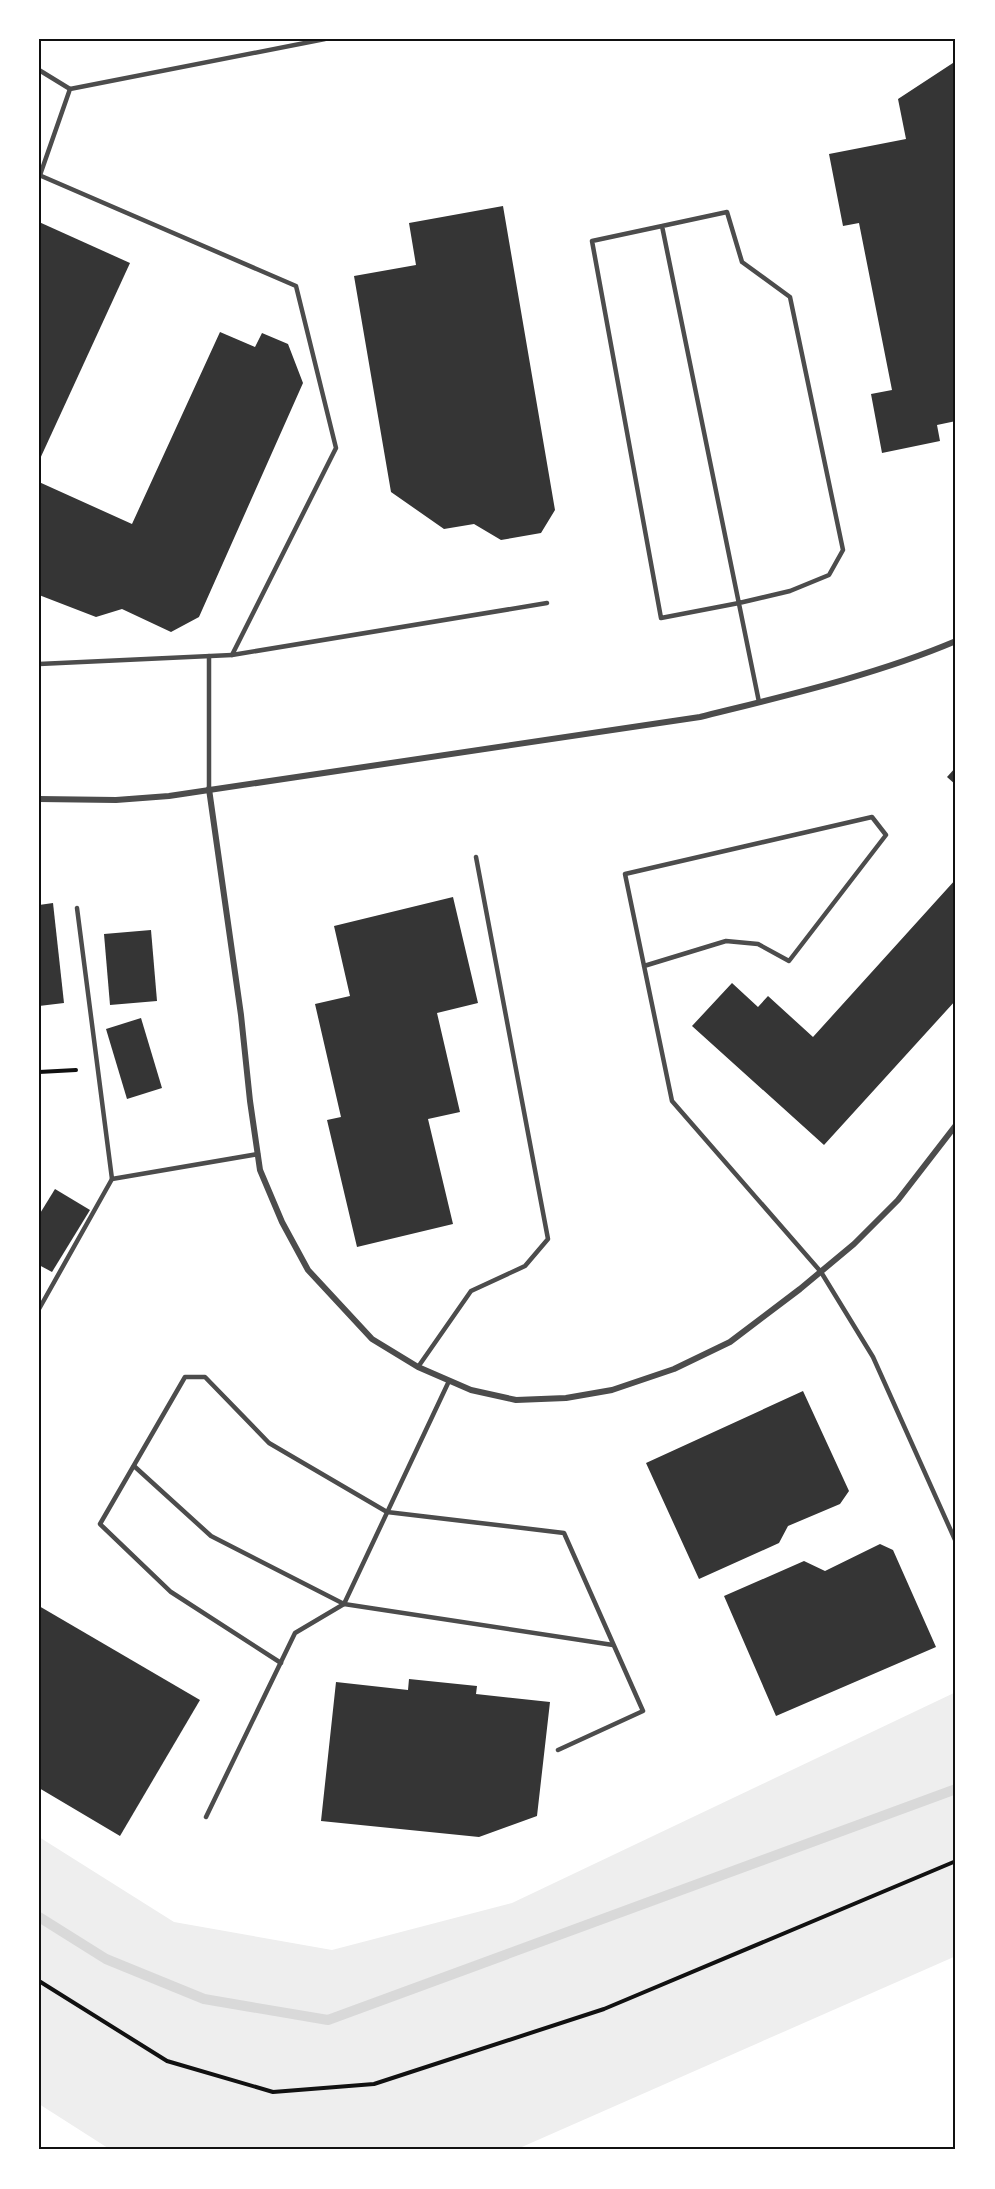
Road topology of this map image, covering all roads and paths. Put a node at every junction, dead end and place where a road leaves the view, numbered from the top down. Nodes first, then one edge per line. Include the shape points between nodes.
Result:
1 (325, 39) edge
2 (39, 70) edge
3 (70, 89) junction
4 (40, 175) edge
5 (662, 226) junction
6 (547, 603) dead end
7 (739, 603) junction
8 (956, 641) edge
9 (232, 655) junction
10 (209, 656) junction
11 (39, 664) edge
12 (759, 702) junction
13 (209, 789) junction
14 (39, 798) edge
15 (476, 857) dead end
16 (77, 908) dead end
17 (644, 966) junction
18 (98, 1068) junction
19 (39, 1072) edge
20 (956, 1125) edge
21 (258, 1154) junction
22 (112, 1179) junction
23 (821, 1272) junction
24 (39, 1309) edge
25 (418, 1367) junction
26 (449, 1381) junction
27 (134, 1466) junction
28 (387, 1512) junction
29 (956, 1542) edge
30 (344, 1604) junction
31 (614, 1645) junction
32 (280, 1663) junction
33 (558, 1750) dead end
34 (206, 1817) dead end
35 (956, 1861) edge
36 (39, 1981) edge

1 - 3 lane
2 - 3 lane
3 - 4 lane
4 - 9 lane via 296,286 336,448
5 - 7 lane
5 - 7 lane via 592,240 661,618
5 - 7 lane via 727,212 742,262 790,297 843,550 830,575 790,591
6 - 9 lane
7 - 12 lane
8 - 12 street via 896,663
9 - 10 lane
10 - 11 lane
10 - 13 lane
12 - 13 street via 700,717
13 - 14 street via 116,800
13 - 21 street
15 - 25 lane via 548,1239 525,1266 471,1291
16 - 18 lane
17 - 17 lane via 625,874 872,817 886,835 789,961 758,944 726,941
17 - 23 lane via 672,1101
18 - 19 path
18 - 22 lane
20 - 23 street via 898,1200
21 - 22 lane
21 - 25 street via 273,1202 308,1270 372,1339
22 - 24 lane
23 - 26 street via 730,1342 674,1369 612,1390 566,1398 516,1400
23 - 29 lane via 873,1357
25 - 26 street
26 - 28 lane
27 - 28 lane via 185,1377 205,1377 269,1443
27 - 30 lane via 211,1536
27 - 32 lane via 100,1524 171,1592
28 - 30 lane
28 - 31 lane via 564,1533
30 - 31 lane
30 - 32 lane via 295,1632
31 - 33 lane via 643,1711
32 - 34 lane
35 - 36 path via 604,2009 374,2084 273,2092 167,2061

